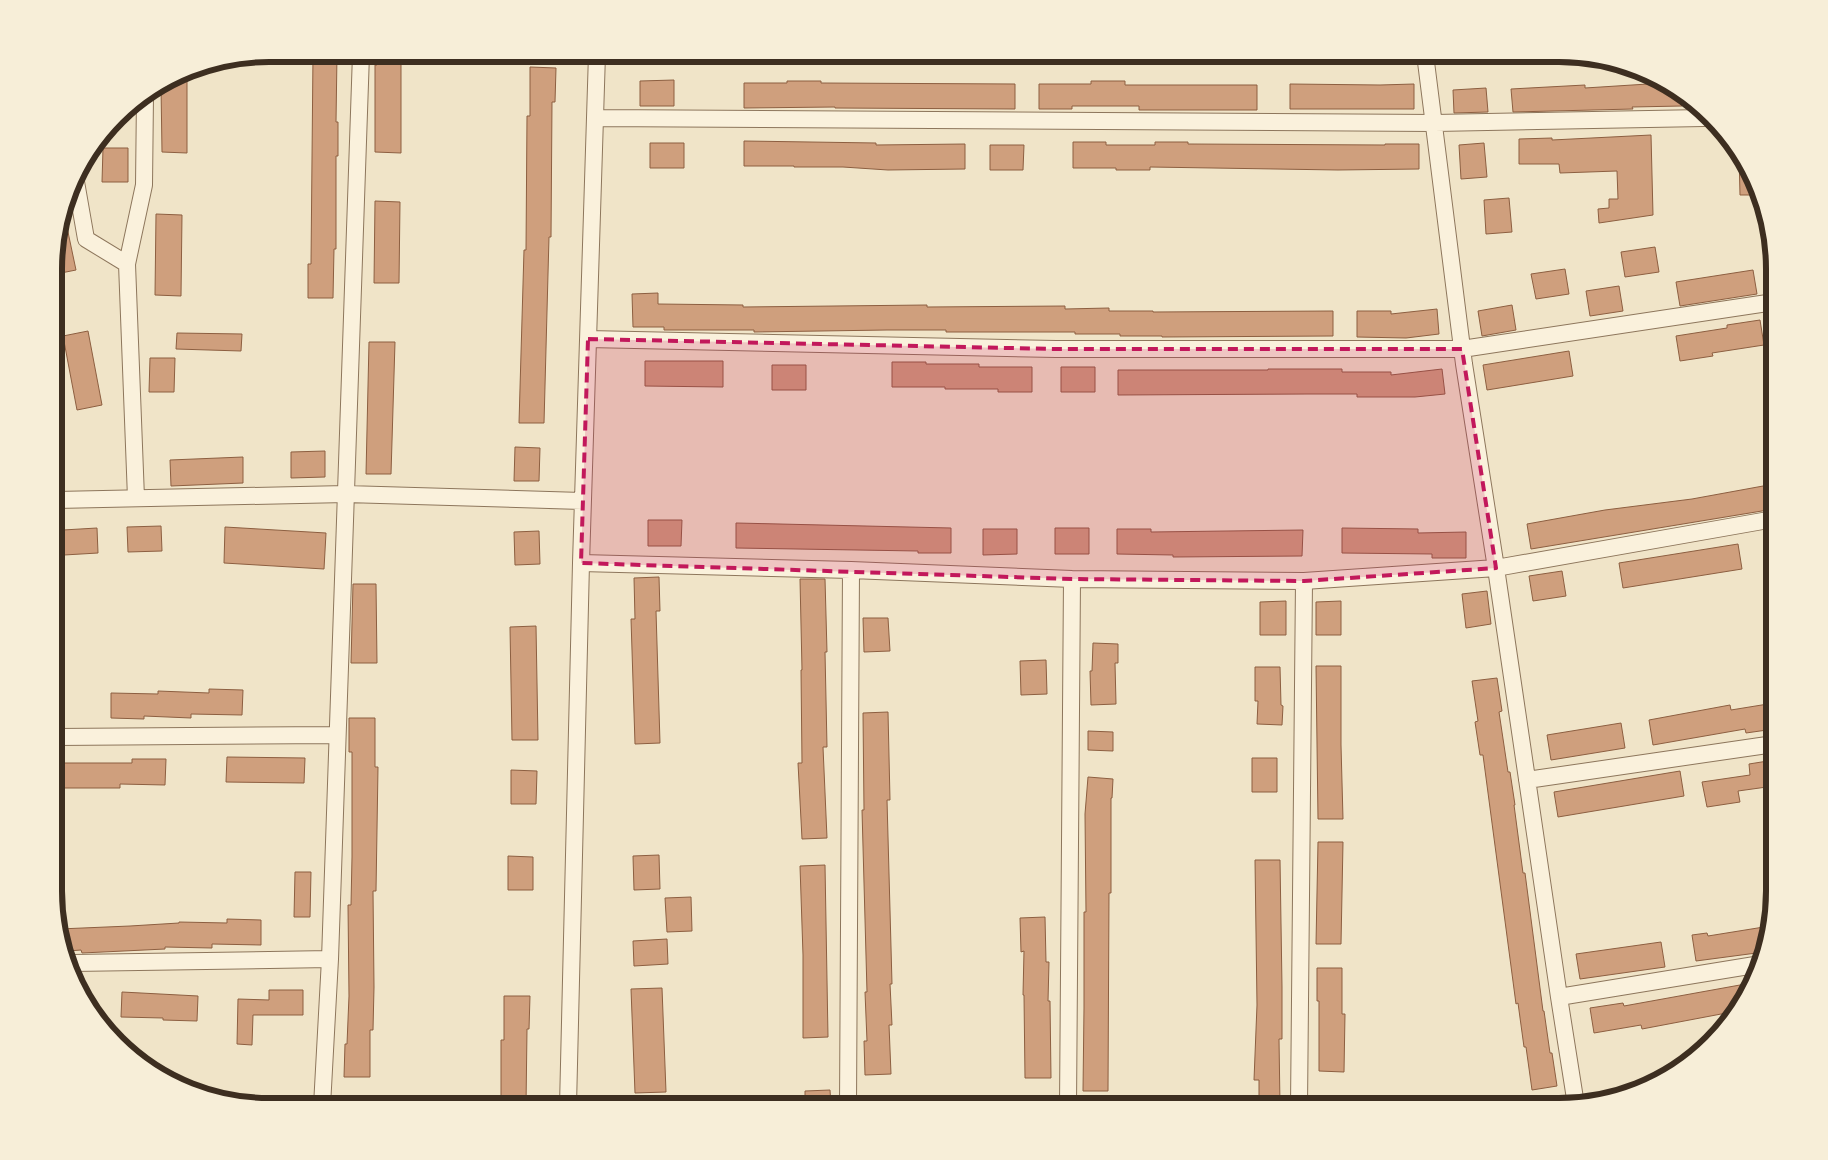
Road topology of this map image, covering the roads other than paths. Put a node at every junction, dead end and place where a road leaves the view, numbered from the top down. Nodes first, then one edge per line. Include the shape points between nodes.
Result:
1 (361, 62) edge
2 (596, 62) edge
3 (1426, 62) edge
4 (145, 104) edge
5 (596, 118) junction
6 (1700, 118) edge
7 (1435, 123) junction
8 (78, 190) edge
9 (127, 264) junction
10 (1766, 303) edge
11 (588, 340) junction
12 (1462, 349) junction
13 (346, 494) junction
14 (136, 498) junction
15 (62, 500) edge
16 (582, 501) junction
17 (1766, 520) edge
18 (581, 564) junction
19 (1496, 568) junction
20 (851, 570) junction
21 (1072, 579) junction
22 (1304, 581) junction
23 (337, 735) junction
24 (62, 737) edge
25 (1766, 745) edge
26 (1527, 780) junction
27 (330, 959) junction
28 (75, 963) edge
29 (1752, 966) edge
30 (1559, 997) junction
31 (1575, 1097) edge
32 (322, 1098) edge
33 (568, 1098) edge
34 (848, 1098) edge
35 (1068, 1098) edge
36 (1300, 1098) edge

1 - 13 street
2 - 5 street
3 - 7 street
4 - 9 street via 144,185
5 - 7 street
5 - 11 street
6 - 7 street
7 - 12 street
8 - 9 street via 86,239
9 - 14 street
10 - 12 street
11 - 12 street via 1056,349
11 - 16 street
12 - 19 street
13 - 14 street
13 - 16 street
13 - 23 street
14 - 15 street
16 - 18 street
17 - 19 street
18 - 20 street
18 - 33 street
19 - 22 street
19 - 26 street
20 - 21 street
20 - 34 street
21 - 22 street
21 - 35 street
22 - 36 street
23 - 24 street
23 - 27 street
25 - 26 street
26 - 30 street
27 - 28 street
27 - 32 street
29 - 30 street
30 - 31 street

